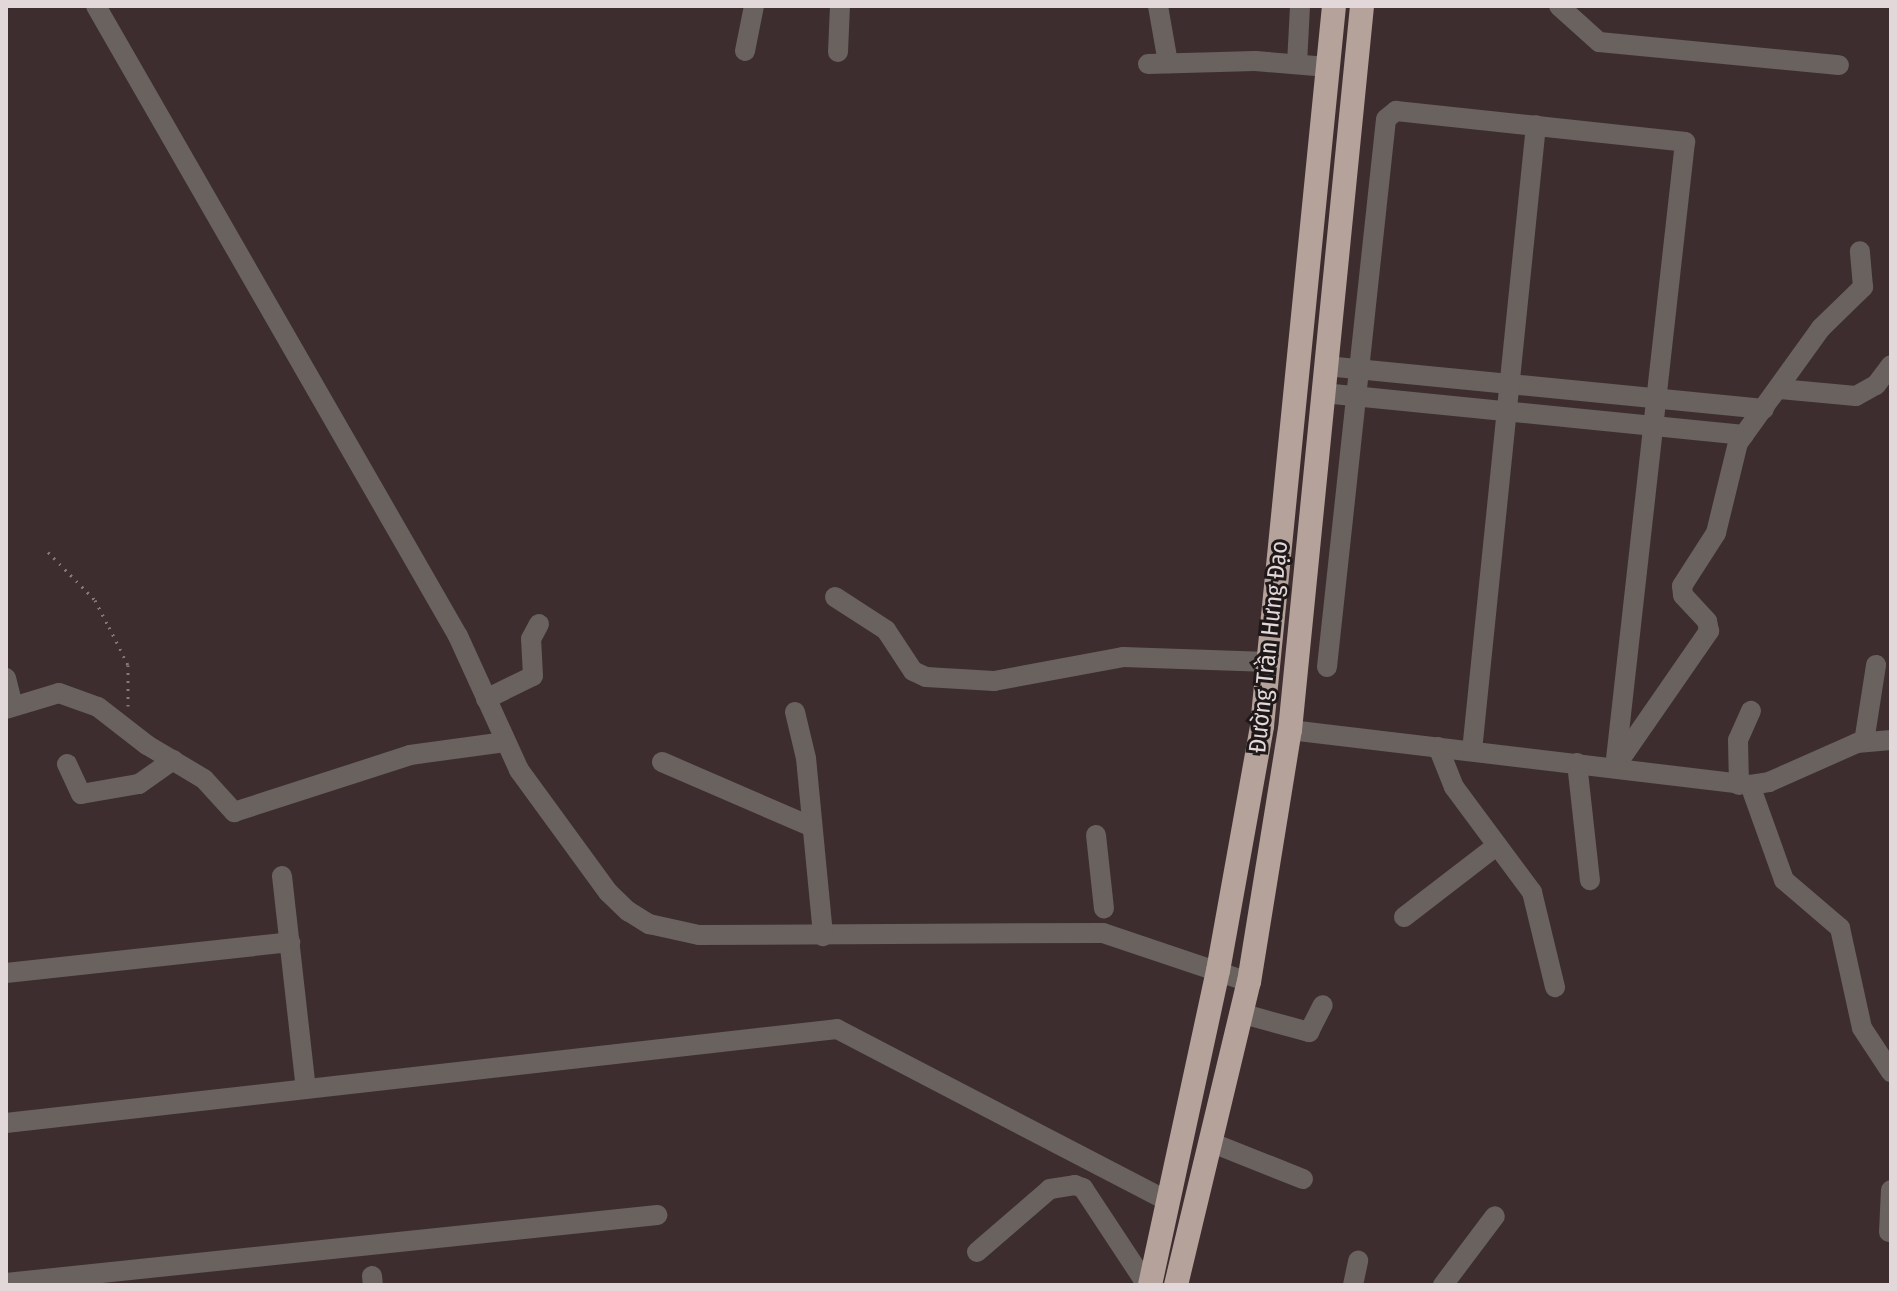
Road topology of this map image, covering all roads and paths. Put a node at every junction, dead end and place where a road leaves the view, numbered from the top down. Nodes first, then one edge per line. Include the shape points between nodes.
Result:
1 (96, 6) edge
2 (754, 6) edge
3 (840, 6) edge
4 (1158, 6) edge
5 (1300, 6) edge
6 (1334, 6) edge
7 (1362, 6) edge
8 (1559, 6) edge
9 (745, 51) dead end
10 (838, 52) dead end
11 (1297, 64) junction
12 (1839, 65) dead end
13 (1328, 67) junction
14 (1536, 125) junction
15 (1860, 251) dead end
16 (1891, 365) edge
17 (1326, 366) junction
18 (1360, 369) junction
19 (1509, 384) junction
20 (1780, 389) junction
21 (1323, 393) junction
22 (1356, 397) junction
23 (1656, 399) junction
24 (1764, 409) junction
25 (1506, 412) junction
26 (1653, 426) junction
27 (1744, 435) junction
28 (48, 552) dead end
29 (835, 597) dead end
30 (539, 624) dead end
31 (1269, 662) junction
32 (1876, 665) dead end
33 (1327, 667) dead end
34 (6, 678) edge
35 (486, 699) junction
36 (10, 708) edge
37 (1751, 711) dead end
38 (795, 712) dead end
39 (122, 725) junction
40 (1290, 730) junction
41 (1891, 740) edge
42 (505, 742) junction
43 (1864, 742) junction
44 (1438, 747) junction
45 (1472, 751) junction
46 (173, 760) junction
47 (662, 762) dead end
48 (1577, 763) junction
49 (67, 764) dead end
50 (1615, 768) junction
51 (1744, 785) junction
52 (810, 826) junction
53 (1096, 835) dead end
54 (1495, 847) junction
55 (282, 876) dead end
56 (1590, 880) dead end
57 (1404, 917) dead end
58 (1104, 921) junction
59 (823, 936) junction
60 (290, 942) junction
61 (1218, 971) junction
62 (6, 973) edge
63 (1249, 982) junction
64 (1555, 987) dead end
65 (1323, 1005) dead end
66 (1240, 1013) junction
67 (1891, 1072) edge
68 (306, 1089) junction
69 (6, 1123) edge
70 (1210, 1142) junction
71 (1303, 1179) dead end
72 (1891, 1190) edge
73 (1168, 1201) junction
74 (657, 1215) dead end
75 (1495, 1216) dead end
76 (1889, 1232) dead end
77 (977, 1252) dead end
78 (1358, 1261) dead end
79 (6, 1283) edge
80 (1148, 1285) edge
81 (1176, 1285) edge
82 (1353, 1285) edge
83 (1443, 1285) edge

1 - 35 street via 458,636
2 - 9 street
3 - 10 street
4 - 11 street via 1158,63
5 - 11 street
6 - 13 highway, Đường Trần Hưng Đạo
7 - 17 highway, Đường Trần Hưng Đạo
8 - 12 street via 1599,42
11 - 13 street
13 - 31 highway, Đường Trần Hưng Đạo
14 - 18 street via 1396,111 1386,119
14 - 19 street
14 - 23 street via 1685,142
15 - 20 street via 1863,287 1821,328
16 - 20 street via 1876,385 1856,396
17 - 18 street
17 - 21 highway, Đường Trần Hưng Đạo
18 - 19 street
18 - 22 street
19 - 23 street
19 - 25 street
20 - 24 street
21 - 22 street
21 - 40 highway, Đường Trần Hưng Đạo
22 - 25 street
22 - 33 street
23 - 24 street
23 - 26 street
24 - 27 street
25 - 26 street
25 - 45 street
26 - 27 street
26 - 50 street
27 - 50 street via 1730,468 1716,533 1682,586 1709,631
28 - 39 path via 95,600 128,665 132,687
29 - 31 street via 886,630 913,671 926,677 994,681 1123,657
30 - 35 street via 531,639 533,676
31 - 61 highway, Đường Trần Hưng Đạo
32 - 43 street
34 - 36 street
35 - 42 street
36 - 39 street via 46,695 72,695
37 - 51 street via 1738,740
38 - 52 street via 806,758
39 - 46 street
40 - 44 street
40 - 63 highway, Đường Trần Hưng Đạo
41 - 43 street
42 - 46 street via 410,755 234,812 204,779
42 - 59 street via 528,784 608,892 649,924 699,935
43 - 51 street via 1769,782
44 - 45 street
44 - 54 street via 1454,787
45 - 48 street
46 - 49 street via 139,784 81,794
47 - 52 street
48 - 50 street
48 - 56 street
50 - 51 street
51 - 67 street via 1784,880 1840,928 1862,1028
52 - 59 street
53 - 58 street
54 - 57 street
54 - 64 street via 1515,863 1532,892
55 - 60 street
58 - 59 street
58 - 61 street
60 - 62 street
60 - 68 street
61 - 63 street
61 - 73 highway, Đường Trần Hưng Đạo
63 - 66 highway, Đường Trần Hưng Đạo
65 - 66 street via 1309,1032
66 - 70 highway, Đường Trần Hưng Đạo
68 - 69 street
68 - 73 street via 837,1029
70 - 71 street
70 - 81 highway, Đường Trần Hưng Đạo
72 - 76 street
73 - 80 highway, Đường Trần Hưng Đạo
74 - 79 street
75 - 83 street
77 - 80 street via 1050,1189 1075,1185 1083,1188
78 - 82 street

